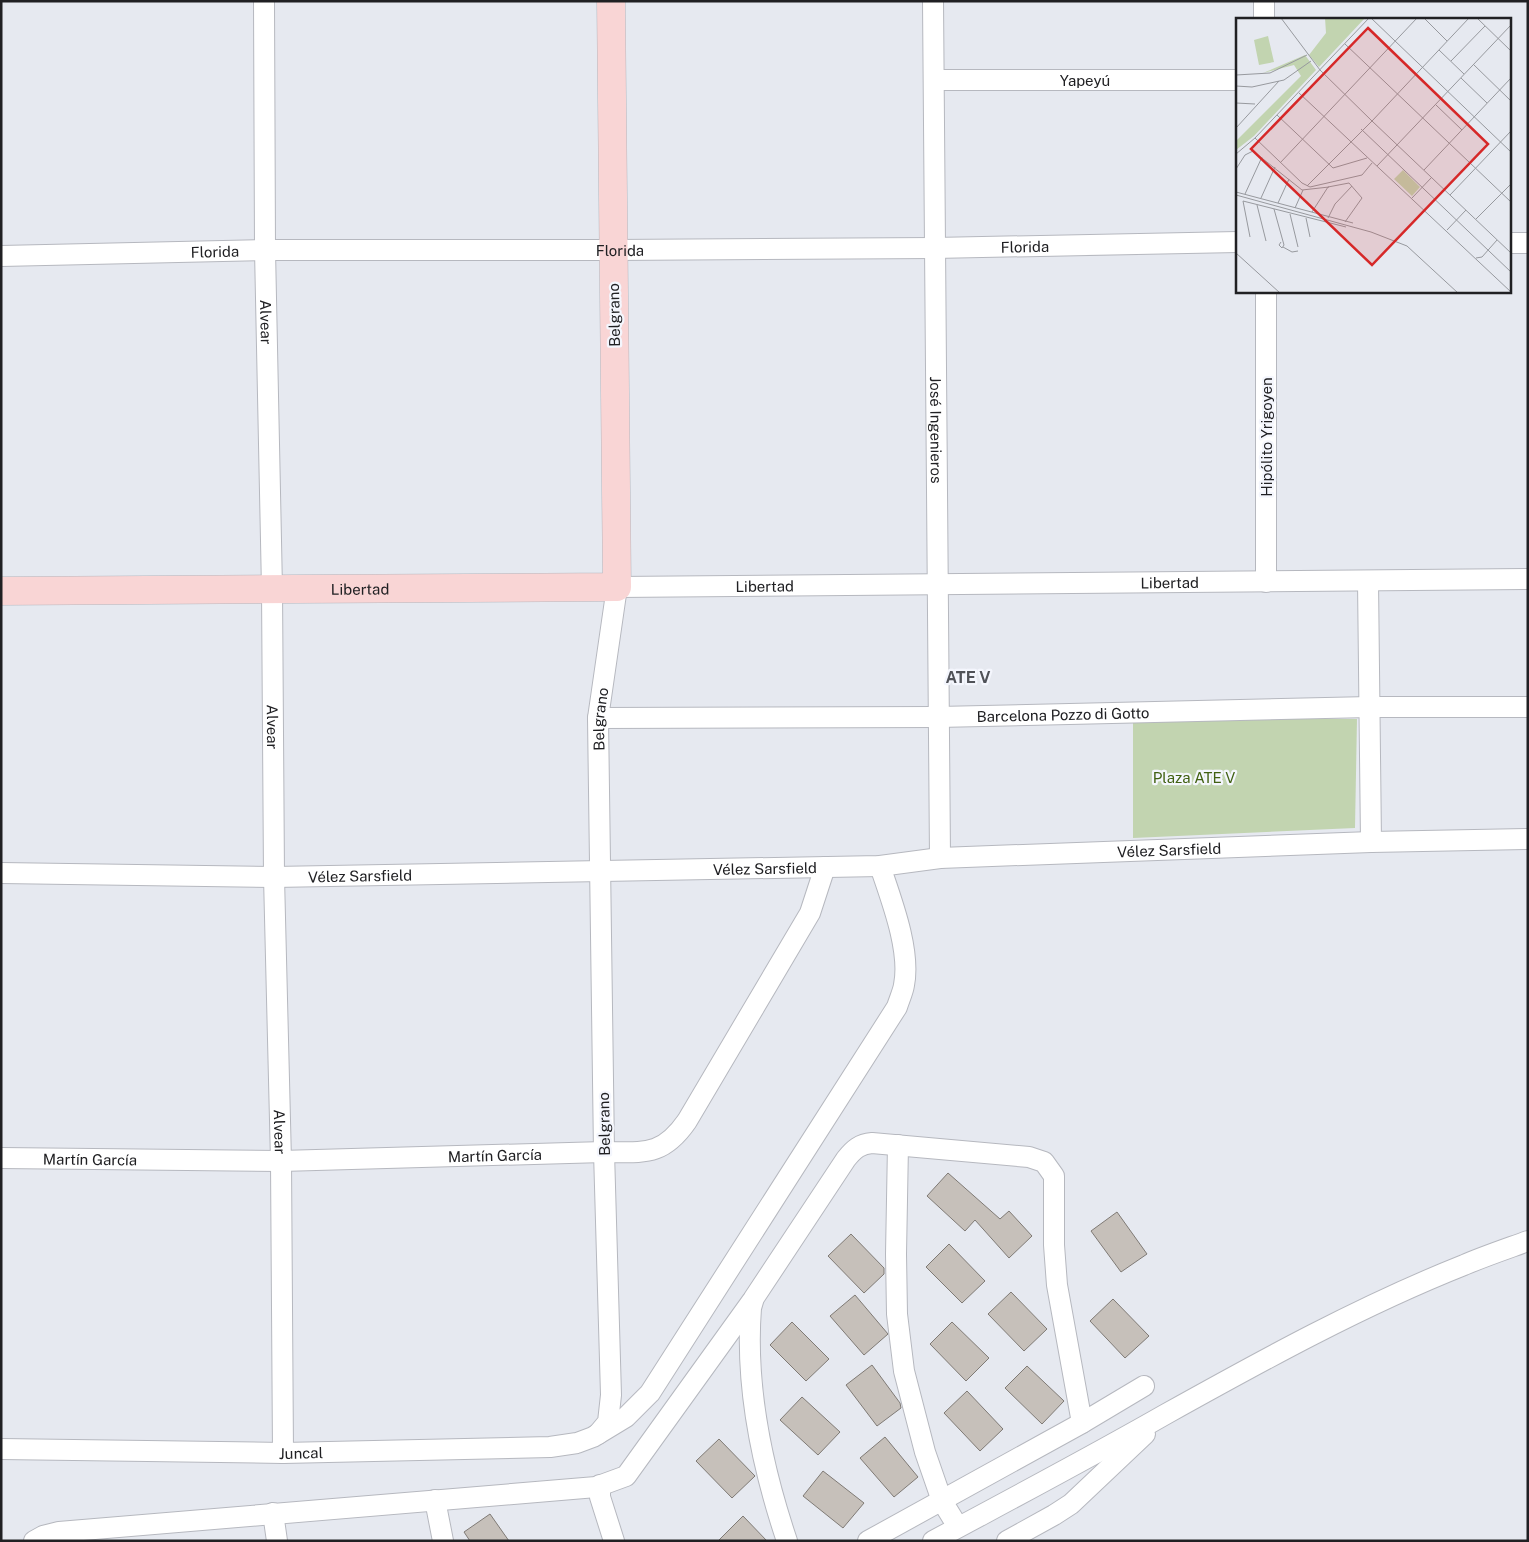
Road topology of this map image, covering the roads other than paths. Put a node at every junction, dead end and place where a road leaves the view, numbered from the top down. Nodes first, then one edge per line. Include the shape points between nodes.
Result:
1 (264, 1) edge
2 (610, 1) edge
3 (933, 1) edge
4 (1264, 1) edge
5 (1264, 18) edge
6 (934, 80) junction
7 (1236, 80) edge
8 (1236, 242) edge
9 (1512, 243) edge
10 (1528, 243) edge
11 (934, 248) junction
12 (265, 250) junction
13 (613, 250) junction
14 (1, 256) edge
15 (1266, 292) edge
16 (1528, 579) edge
17 (1368, 581) junction
18 (1266, 582) junction
19 (938, 585) junction
20 (617, 587) junction
21 (272, 589) junction
22 (1, 591) edge
23 (1370, 707) junction
24 (1528, 707) edge
25 (938, 717) junction
26 (598, 718) junction
27 (1528, 839) edge
28 (1371, 842) junction
29 (940, 858) junction
30 (880, 866) junction
31 (824, 867) junction
32 (600, 870) junction
33 (1, 873) edge
34 (274, 877) junction
35 (898, 1145) junction
36 (604, 1152) junction
37 (1, 1158) edge
38 (281, 1161) junction
39 (1528, 1241) edge
40 (754, 1298) junction
41 (1144, 1386) dead end
42 (1166, 1415) junction
43 (1082, 1423) junction
44 (598, 1434) junction
45 (1, 1449) edge
46 (283, 1453) junction
47 (600, 1485) junction
48 (436, 1500) junction
49 (942, 1501) junction
50 (273, 1513) junction
51 (958, 1527) junction
52 (120, 1534) edge
53 (34, 1541) edge
54 (277, 1541) edge
55 (443, 1541) edge
56 (614, 1541) edge
57 (788, 1541) edge
58 (868, 1541) edge
59 (933, 1541) edge
60 (1007, 1541) edge

1 - 12 street, Alvear
2 - 13 main road, Belgrano
3 - 6 street, José Ingenieros
4 - 5 street
6 - 7 street, Yapeyú
6 - 11 street, José Ingenieros
8 - 11 street, Florida
9 - 10 street
11 - 13 street, Florida
11 - 19 street, José Ingenieros
12 - 13 street, Florida
12 - 14 street, Florida
12 - 21 street, Alvear
13 - 20 main road, Belgrano
15 - 18 street, Hipólito Yrigoyen
16 - 17 street, Libertad
17 - 18 street, Libertad
17 - 23 street
18 - 19 street, Libertad
19 - 20 street, Libertad
19 - 25 street, José Ingenieros
20 - 21 main road, Libertad
20 - 26 street, Belgrano
21 - 22 main road, Libertad
21 - 34 street, Alvear
23 - 24 street, Barcelona Pozzo di Gotto
23 - 25 street, Barcelona Pozzo di Gotto
23 - 28 street
25 - 26 street, Barcelona Pozzo di Gotto
25 - 29 street, José Ingenieros
26 - 32 street, Belgrano
27 - 28 street, Vélez Sarsfield
28 - 29 street, Vélez Sarsfield
29 - 30 street, Vélez Sarsfield
30 - 31 street, Vélez Sarsfield
30 - 44 street, Juncal via 899,924 905,965 904,984 897,1007 650,1393 626,1418
31 - 32 street, Vélez Sarsfield
31 - 36 street, Martín García via 810,913 678,1134 660,1148 640,1152
32 - 34 street, Vélez Sarsfield
32 - 36 street, Belgrano
33 - 34 street, Vélez Sarsfield
34 - 38 street, Alvear
35 - 40 street via 872,1143 853,1149
35 - 43 street via 1029,1157 1044,1162 1054,1176 1057,1285
35 - 49 street via 897,1304 904,1371 925,1452
36 - 38 street, Martín García
36 - 44 street, Belgrano via 610,1395 608,1422
37 - 38 street, Martín García
38 - 46 street, Alvear
39 - 42 street via 1391,1296 1310,1336
40 - 47 street via 626,1476
40 - 57 street via 751,1341 757,1420 774,1502
41 - 43 street
42 - 51 street
42 - 60 street via 1071,1504
43 - 49 street
44 - 46 street, Juncal via 577,1443 550,1447
45 - 46 street, Juncal
47 - 48 street
47 - 56 street via 600,1498
48 - 50 street
48 - 55 street
49 - 51 street
49 - 58 street
50 - 52 street
50 - 54 street
51 - 59 street
52 - 53 street via 59,1532

